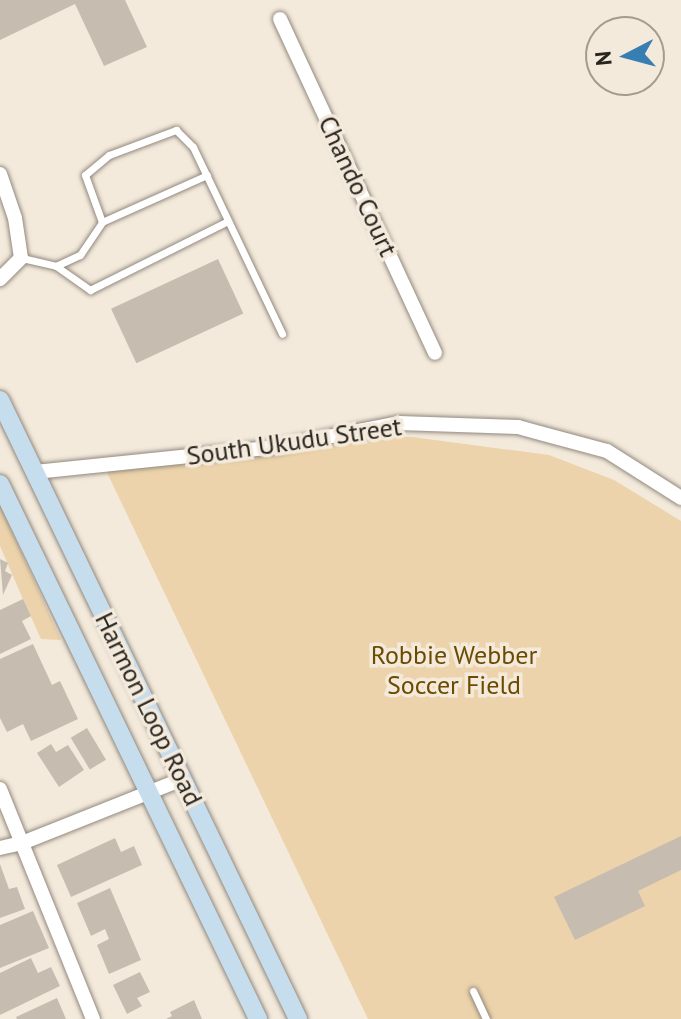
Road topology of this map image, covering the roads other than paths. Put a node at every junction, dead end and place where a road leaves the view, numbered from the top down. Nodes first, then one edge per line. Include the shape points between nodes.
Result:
1 (280, 19) dead end
2 (0, 174) edge
3 (207, 175) junction
4 (228, 221) junction
5 (102, 222) junction
6 (21, 258) junction
7 (56, 266) junction
8 (0, 279) edge
9 (282, 334) dead end
10 (435, 353) dead end
11 (0, 400) edge
12 (35, 472) junction
13 (0, 484) edge
14 (681, 498) edge
15 (183, 779) junction
16 (0, 789) edge
17 (150, 795) junction
18 (22, 843) junction
19 (0, 848) edge
20 (473, 991) dead end
21 (93, 1019) edge
22 (258, 1019) edge
23 (298, 1019) edge
24 (486, 1019) edge

1 - 10 street, Chando Court
2 - 6 street
3 - 4 lane
3 - 5 lane
3 - 5 lane via 193,147 176,130 109,155 85,175
4 - 7 lane via 90,290
4 - 9 lane
5 - 7 lane via 80,255
6 - 7 lane
6 - 8 street
11 - 12 main road, Harmon Loop Road
12 - 14 street, South Ukudu Street via 276,447 399,423 518,427 607,451
12 - 15 main road, Harmon Loop Road
13 - 17 main road, Harmon Loop Road
15 - 17 street
15 - 23 main road, Harmon Loop Road
16 - 18 street
17 - 18 street
17 - 22 main road, Harmon Loop Road
18 - 19 street
18 - 21 street
20 - 24 lane

